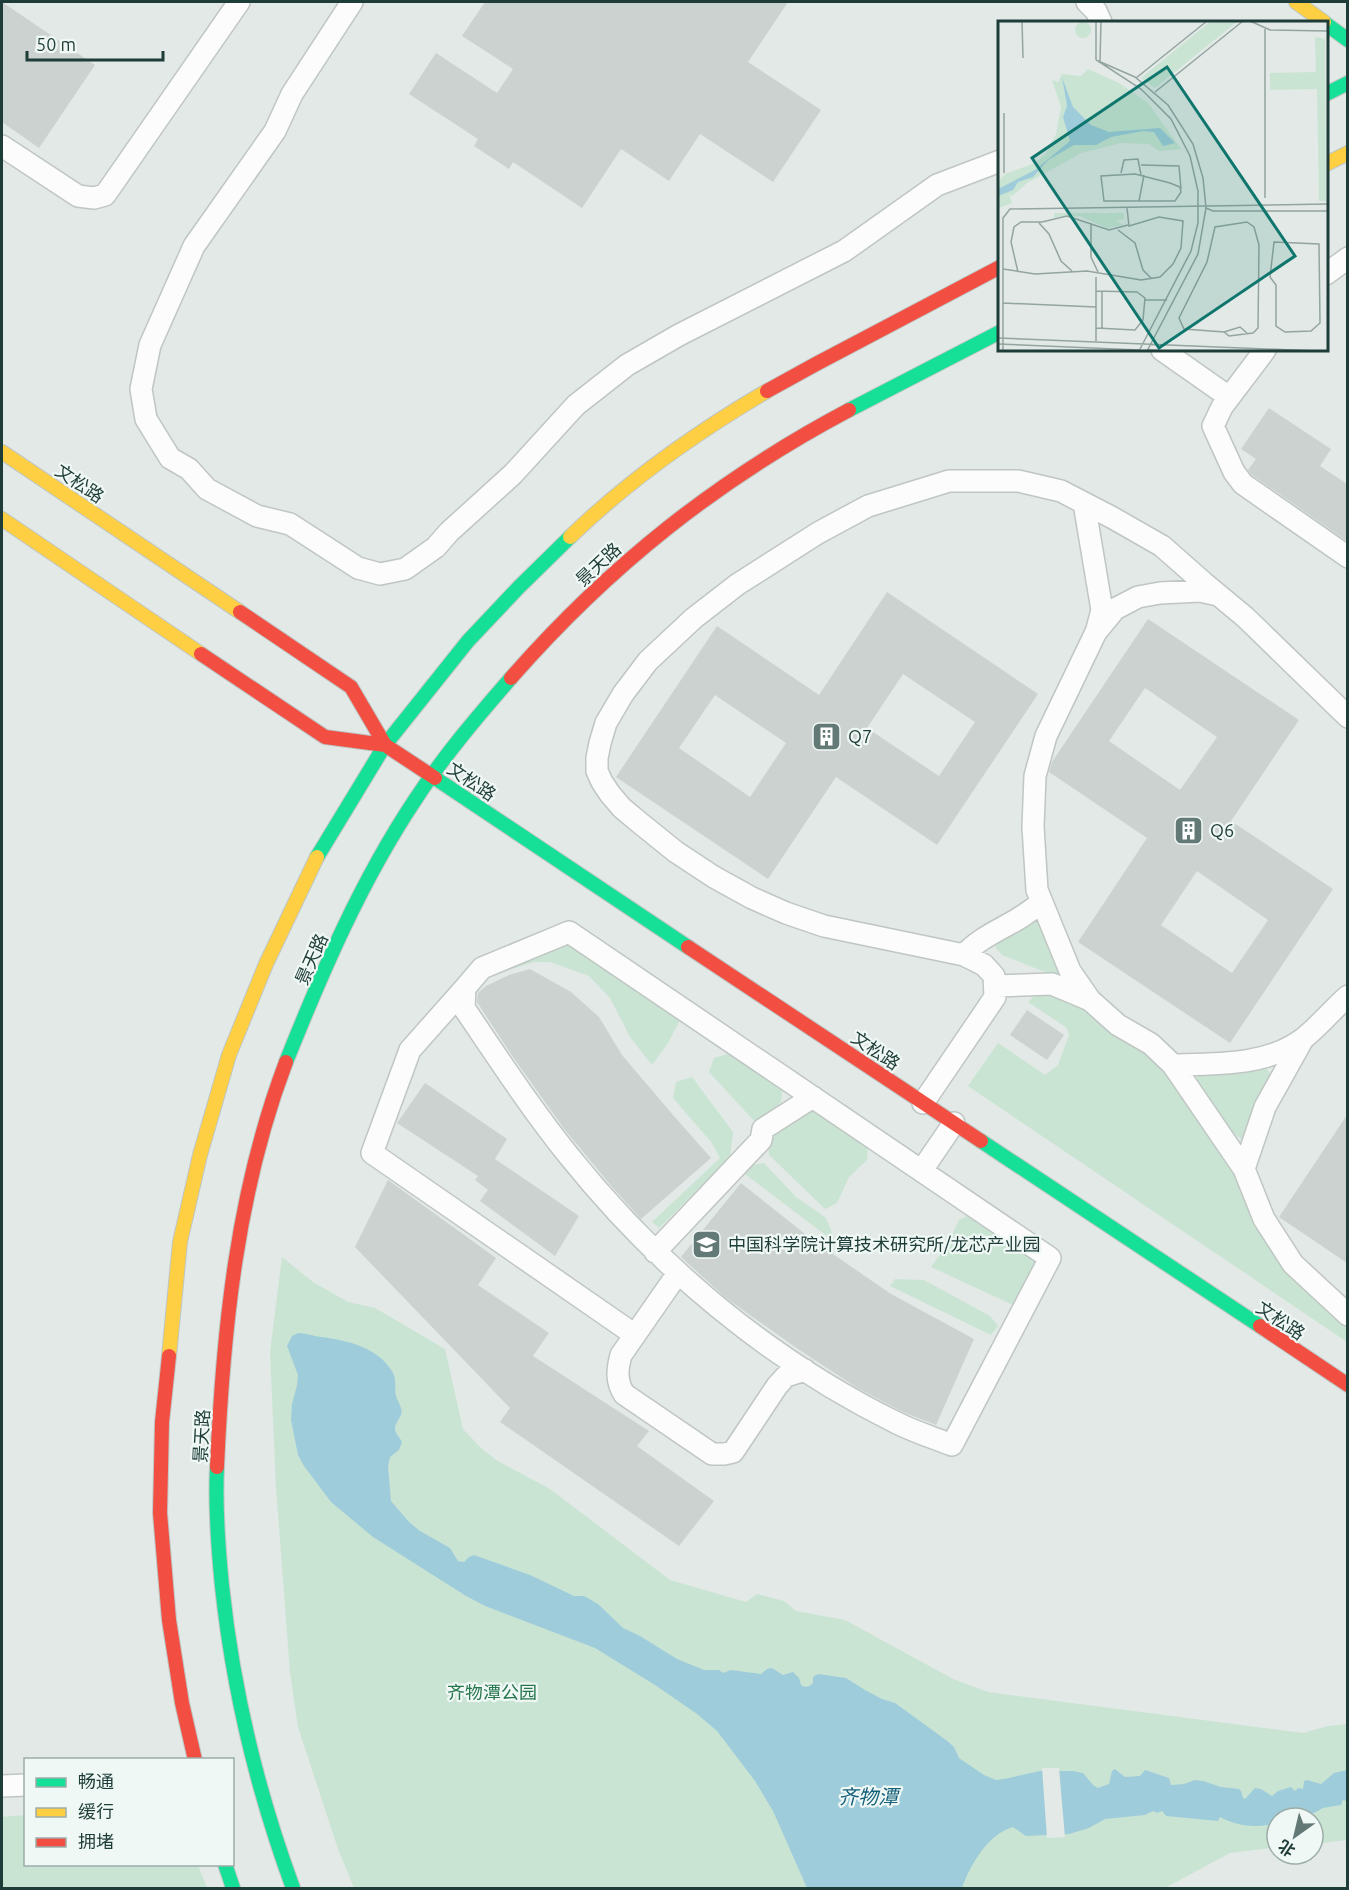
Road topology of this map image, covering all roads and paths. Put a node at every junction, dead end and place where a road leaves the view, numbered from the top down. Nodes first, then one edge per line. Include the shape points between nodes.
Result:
1 (239, 2) edge
2 (352, 2) edge
3 (1087, 2) edge
4 (1296, 2) edge
5 (1101, 21) edge
6 (1322, 21) edge
7 (1328, 25) edge
8 (1347, 40) edge
9 (1347, 83) edge
10 (1328, 93) edge
11 (2, 146) edge
12 (1347, 153) edge
13 (998, 161) edge
14 (1328, 163) edge
15 (1347, 258) edge
16 (998, 268) edge
17 (1328, 272) edge
18 (998, 333) edge
19 (1163, 351) edge
20 (1264, 351) edge
21 (1229, 397) junction
22 (2, 452) edge
23 (1084, 503) junction
24 (2, 519) edge
25 (1347, 557) edge
26 (1218, 595) junction
27 (1096, 632) junction
28 (1347, 717) edge
29 (386, 745) junction
30 (432, 776) junction
31 (1041, 902) junction
32 (964, 956) junction
33 (996, 986) junction
34 (465, 988) junction
35 (1347, 996) edge
36 (1090, 1000) junction
37 (1303, 1039) junction
38 (1173, 1065) junction
39 (813, 1097) junction
40 (923, 1103) junction
41 (954, 1124) junction
42 (1244, 1169) junction
43 (922, 1170) junction
44 (655, 1252) junction
45 (678, 1273) junction
46 (1347, 1314) edge
47 (634, 1335) junction
48 (805, 1370) junction
49 (1347, 1385) edge
50 (195, 1758) edge
51 (24, 1785) edge
52 (2, 1786) edge
53 (226, 1866) edge
54 (233, 1888) edge
55 (293, 1888) edge

1 - 11 street via 105,195 78,196
2 - 13 street via 292,94 275,131 194,246 150,345 141,389 146,419 170,458 189,469 207,489 257,516 290,524 358,568 380,574 405,569 436,548 448,532 513,474 576,405 627,365 844,251 937,185
3 - 5 street
4 - 6 street
7 - 8 street
9 - 10 street
12 - 14 street
15 - 17 street
16 - 29 street via 744,405 651,467 519,586 468,640
18 - 30 street, 景天路 via 763,458 686,512 559,626 510,677
19 - 21 street
20 - 21 street
21 - 25 street via 1213,426 1233,472 1243,484
22 - 29 street, 文松路 via 351,687
23 - 26 street via 1162,546
23 - 27 street via 1102,610
23 - 32 street via 1061,491 1018,481 949,481 868,506 818,532 694,618 648,661 629,685 614,707 600,743 597,771 610,794 676,852 714,877 752,898 824,926
24 - 29 street, 文松路 via 326,737
26 - 27 street via 1190,591 1138,597 1115,609
26 - 28 street
27 - 31 street via 1046,736 1035,776 1033,827
29 - 30 street, 文松路
29 - 50 street via 311,866 266,964 229,1055 180,1242 162,1422 160,1513 169,1620
30 - 40 street, 文松路
30 - 55 street, 景天路 via 361,892 282,1074 254,1169 236,1251 218,1425 216,1512 224,1613 236,1692
31 - 32 street via 975,943
31 - 36 street via 1070,971
32 - 33 street via 984,964 994,976
33 - 36 street via 1052,984
33 - 40 street via 995,997
34 - 39 street via 482,968 569,932
34 - 44 street via 464,1008 539,1118
34 - 47 street via 410,1050 372,1153
35 - 37 street
36 - 38 street
37 - 38 street via 1254,1059
37 - 42 street via 1265,1107
38 - 42 street
39 - 43 street
39 - 44 street via 764,1129 761,1140
40 - 41 street, 文松路
41 - 43 street
41 - 49 street, 文松路
42 - 46 street via 1264,1219 1293,1264
43 - 48 street via 1050,1258 952,1445 899,1424
44 - 45 street
45 - 47 street
45 - 48 street via 713,1305
47 - 48 street via 617,1369 618,1384 624,1394 712,1454 733,1452 777,1386 786,1376
51 - 52 street
53 - 54 street

